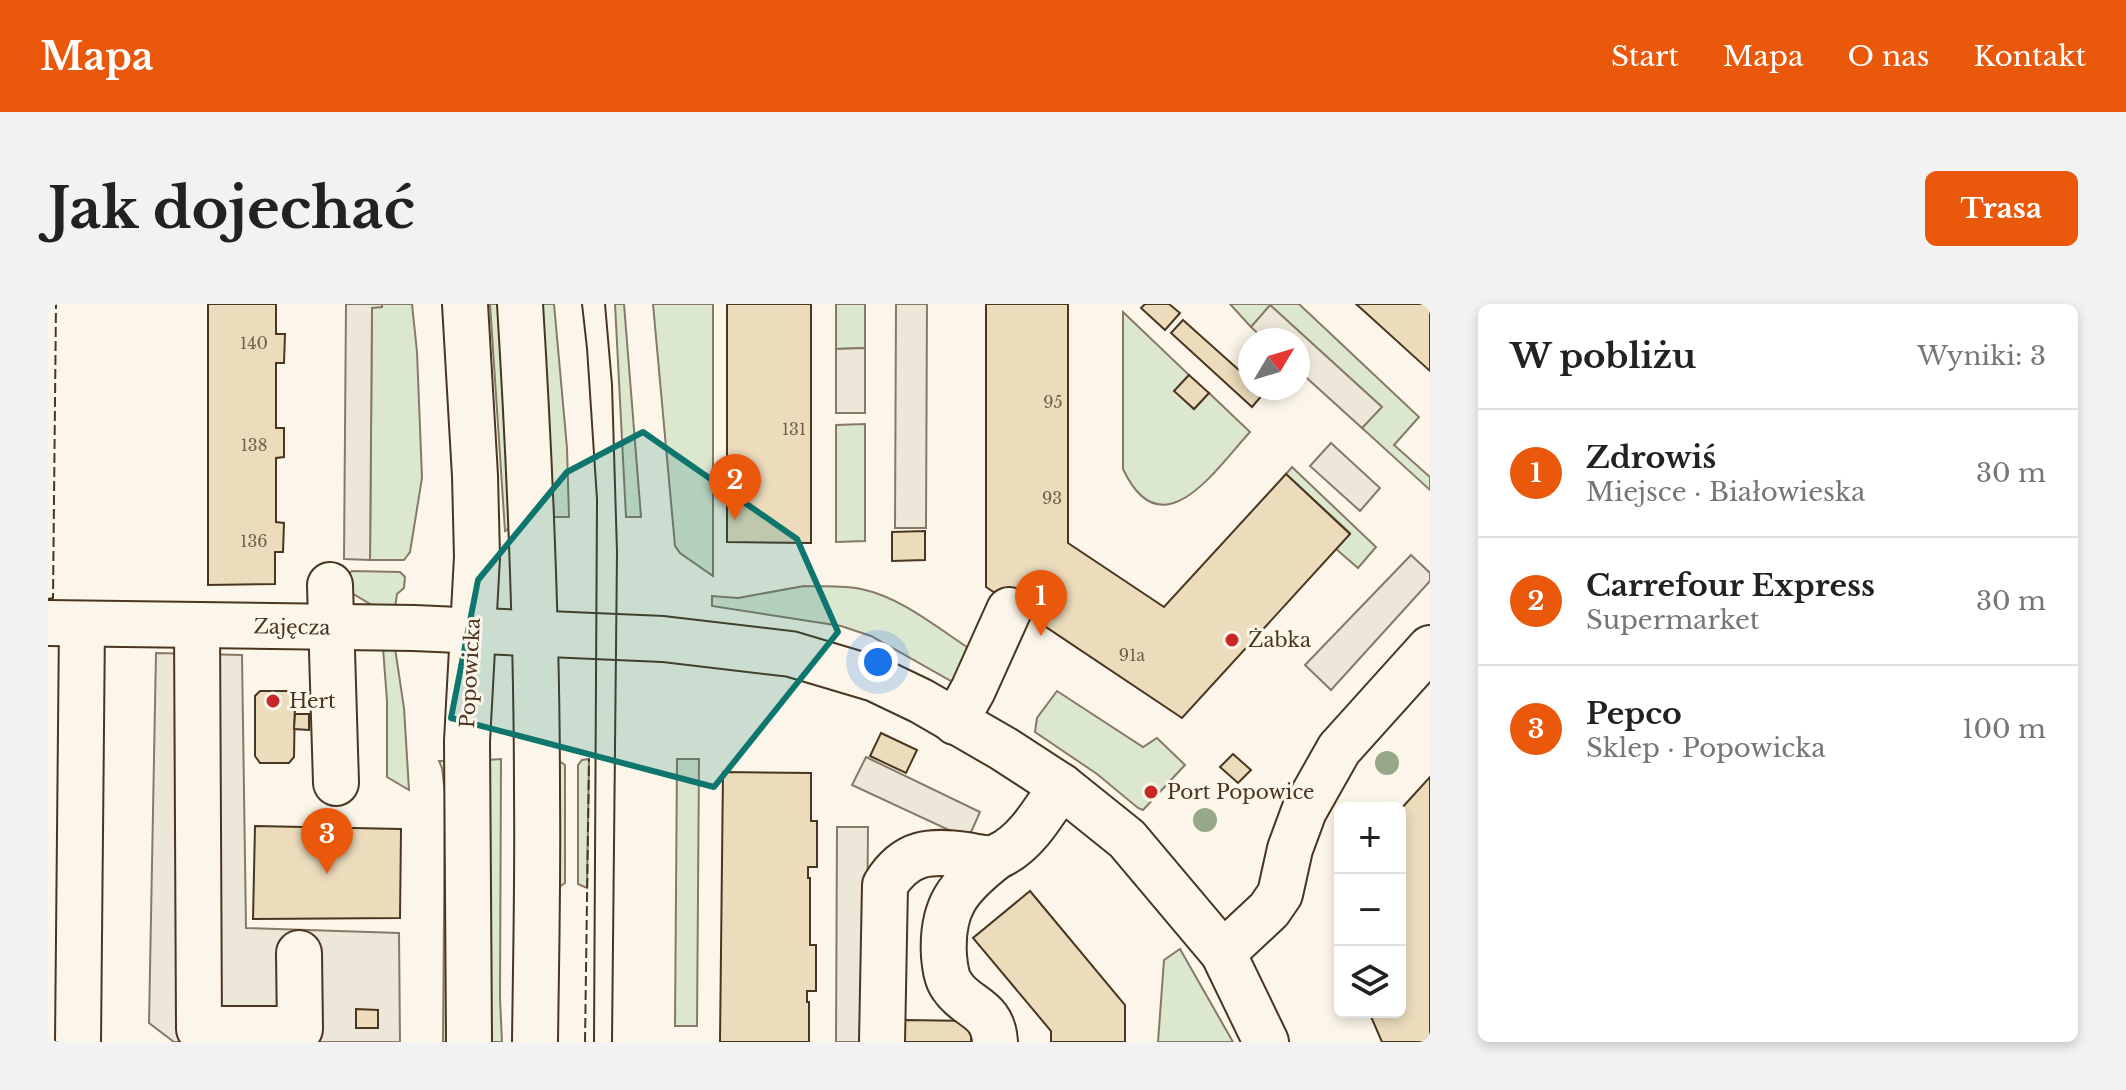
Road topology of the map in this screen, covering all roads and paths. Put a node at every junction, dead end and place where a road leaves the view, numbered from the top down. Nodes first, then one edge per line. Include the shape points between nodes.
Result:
1 (465, 304) edge
2 (520, 304) edge
3 (330, 606) junction
4 (1009, 610) dead end
5 (65, 624) edge
6 (197, 625) junction
7 (472, 630) junction
8 (535, 633) junction
9 (1430, 648) edge
10 (955, 722) junction
11 (336, 783) dead end
12 (1061, 786) junction
13 (995, 858) junction
14 (299, 953) dead end
15 (1223, 953) junction
16 (78, 1042) edge
17 (469, 1042) edge
18 (535, 1042) edge
19 (882, 1042) edge
20 (995, 1042) edge
21 (1266, 1042) edge

1 - 7 street, Popowicka via 477,557
2 - 8 street
3 - 6 street, Zajęcza
3 - 7 street, Zajęcza
3 - 11 street
4 - 10 street
5 - 6 street, Zajęcza
5 - 16 street
6 - 14 street via 199,1029 300,1029
7 - 8 street, Zajęcza
7 - 17 street, Popowicka via 467,741
8 - 10 street, Zajęcza via 663,639 791,654 875,679
8 - 18 street
9 - 15 street via 1339,749 1304,811 1280,894
10 - 12 street, Zajęcza
12 - 13 street via 1022,838
12 - 15 street, Zajęcza via 1127,839
13 - 19 street via 914,856 885,885
13 - 20 street via 964,883 943,931 950,1002 960,995 988,1017
15 - 21 street, Zajęcza

